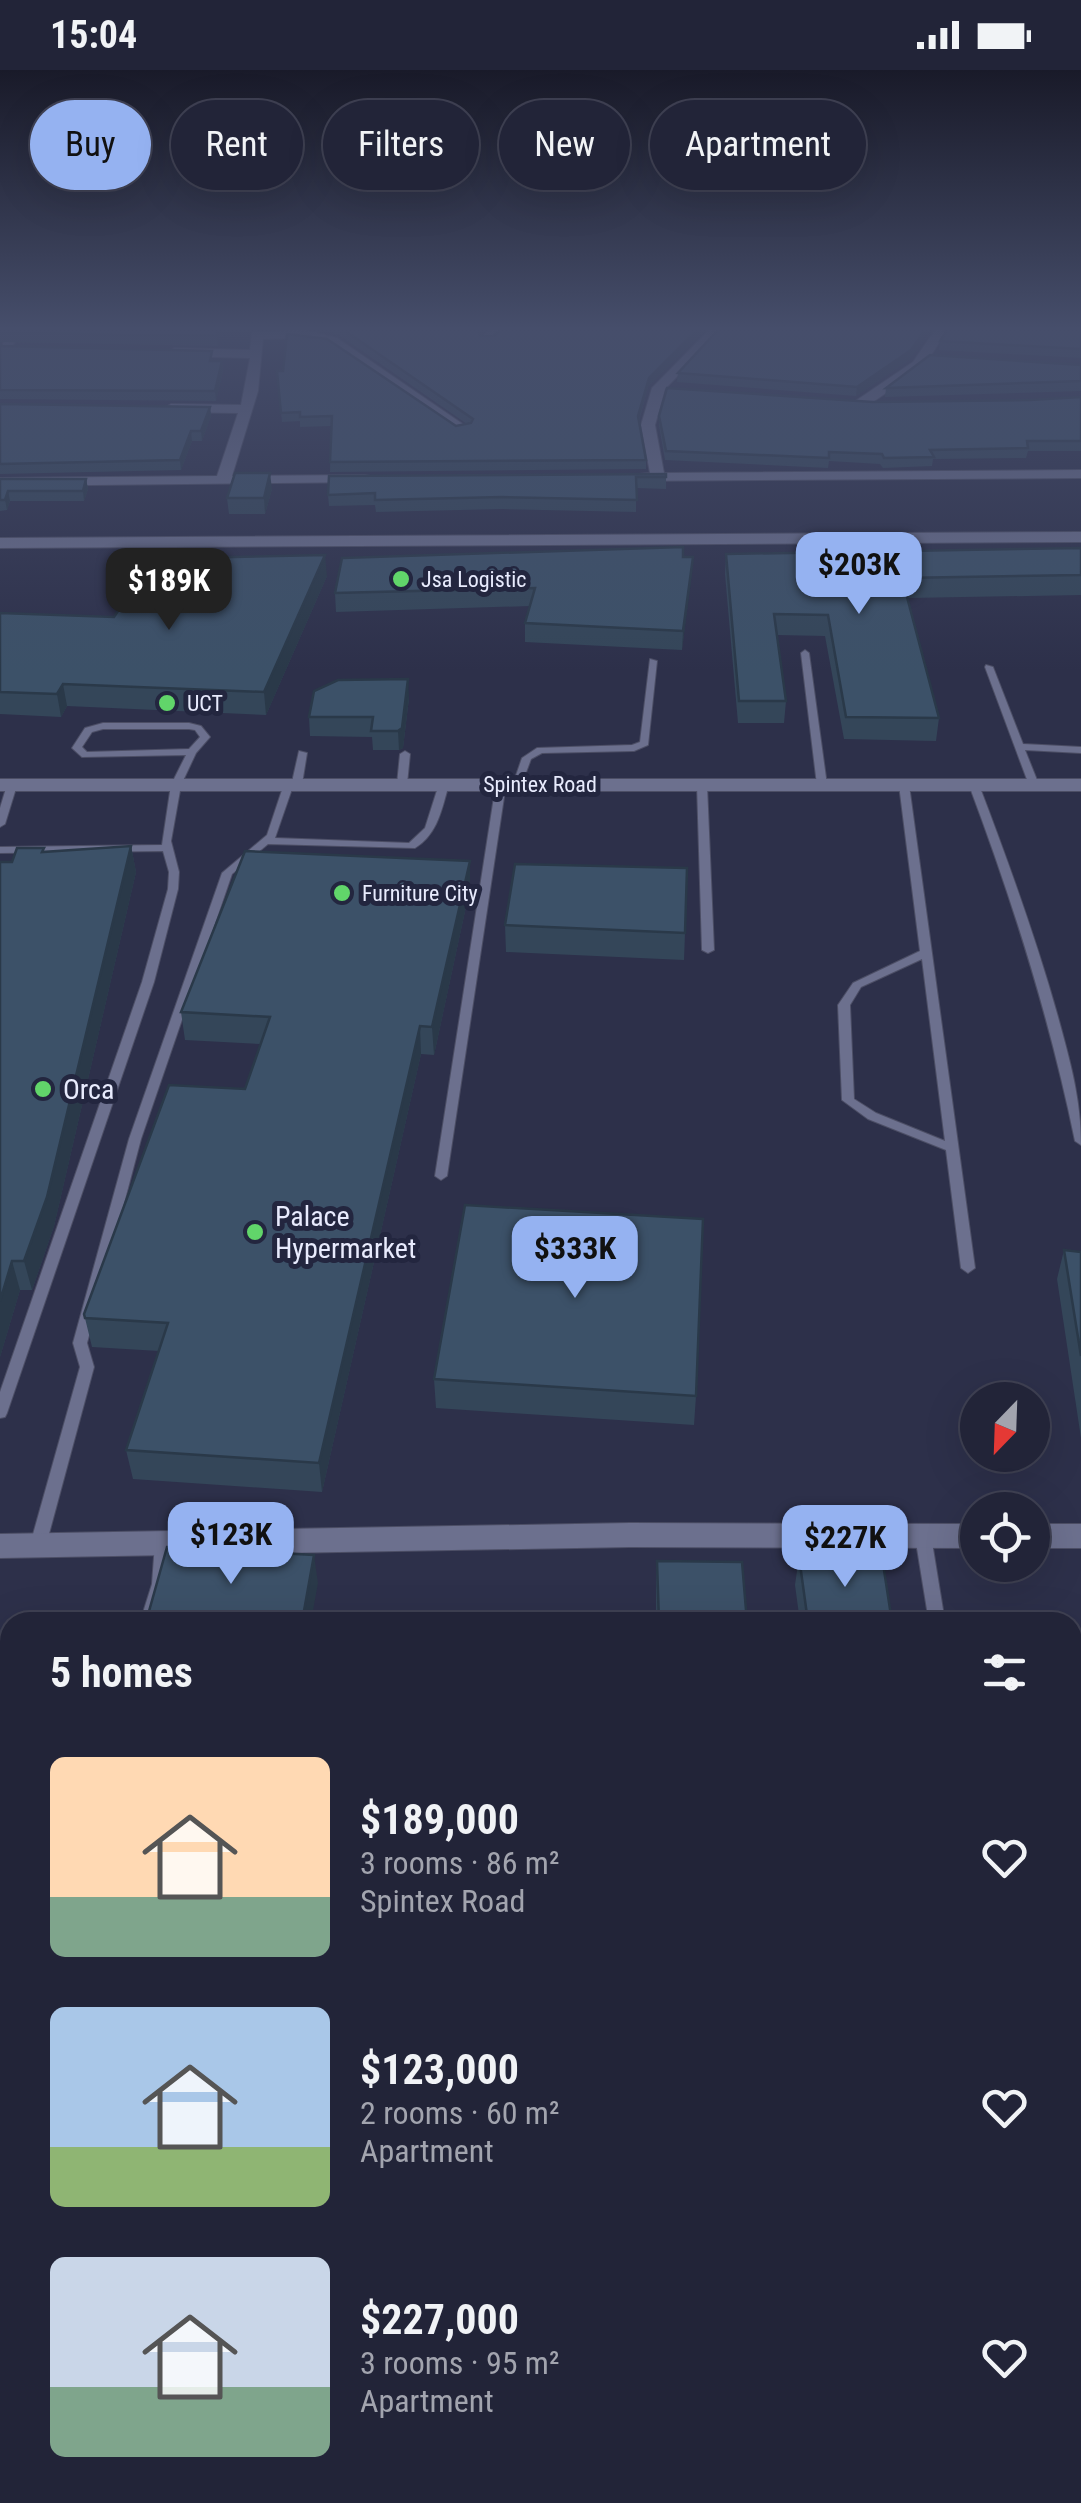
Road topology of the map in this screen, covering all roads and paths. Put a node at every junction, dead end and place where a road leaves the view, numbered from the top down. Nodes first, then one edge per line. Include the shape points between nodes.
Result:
1 (234, 444) edge
2 (651, 444) edge
3 (1081, 474) edge
4 (618, 478) edge
5 (658, 478) junction
6 (222, 480) junction
7 (381, 480) edge
8 (0, 482) edge
9 (1081, 522) edge
10 (0, 530) edge
11 (1081, 537) edge
12 (0, 543) edge
13 (1081, 546) edge
14 (0, 552) edge
15 (805, 653) dead end
16 (653, 661) dead end
17 (989, 666) dead end
18 (1019, 747) junction
19 (1081, 750) edge
20 (192, 752) junction
21 (302, 754) dead end
22 (405, 754) dead end
23 (293, 784) junction
24 (402, 784) junction
25 (444, 784) junction
26 (510, 784) junction
27 (702, 784) junction
28 (176, 785) junction
29 (822, 785) junction
30 (904, 785) junction
31 (974, 785) junction
32 (1034, 785) junction
33 (1081, 785) edge
34 (6, 786) edge
35 (0, 824) edge
36 (266, 841) junction
37 (168, 848) junction
38 (0, 850) edge
39 (708, 950) dead end
40 (926, 953) junction
41 (1081, 1141) edge
42 (952, 1148) junction
43 (441, 1176) dead end
44 (968, 1268) dead end
45 (0, 1413) edge
46 (924, 1536) junction
47 (960, 1536) edge
48 (1050, 1536) edge
49 (1081, 1536) edge
50 (163, 1543) junction
51 (38, 1545) junction
52 (0, 1546) edge
53 (151, 1612) edge
54 (935, 1612) edge

1 - 6 street
2 - 5 street
3 - 5 street
4 - 5 street
6 - 7 street
6 - 8 street
9 - 10 street
11 - 12 street
13 - 14 street
15 - 29 lane
16 - 26 lane via 645,743 540,750
17 - 18 lane
18 - 19 lane
18 - 32 lane
20 - 20 lane via 86,755 77,748 88,730 103,726 189,726 206,736
20 - 28 lane
21 - 23 lane
22 - 24 lane
23 - 24 main road, Spintex Road
23 - 28 main road, Spintex Road
23 - 36 lane
24 - 25 main road, Spintex Road
25 - 26 main road, Spintex Road
25 - 36 lane via 429,831 411,846
26 - 27 main road, Spintex Road
26 - 43 lane
27 - 29 main road, Spintex Road
27 - 39 lane
28 - 34 main road, Spintex Road
28 - 37 lane
29 - 30 main road, Spintex Road
30 - 31 main road, Spintex Road
30 - 40 lane
31 - 32 main road, Spintex Road
31 - 41 lane via 1044,986
32 - 33 main road, Spintex Road
34 - 35 lane
36 - 51 lane via 227,872 134,1139 80,1343 87,1367
37 - 38 lane
37 - 45 lane via 173,888 148,982
40 - 42 lane
40 - 42 lane via 849,993 844,1085 848,1100 872,1116
42 - 44 lane
46 - 47 street
46 - 50 street
46 - 54 lane
48 - 49 street
50 - 51 street
50 - 53 lane
51 - 52 street

